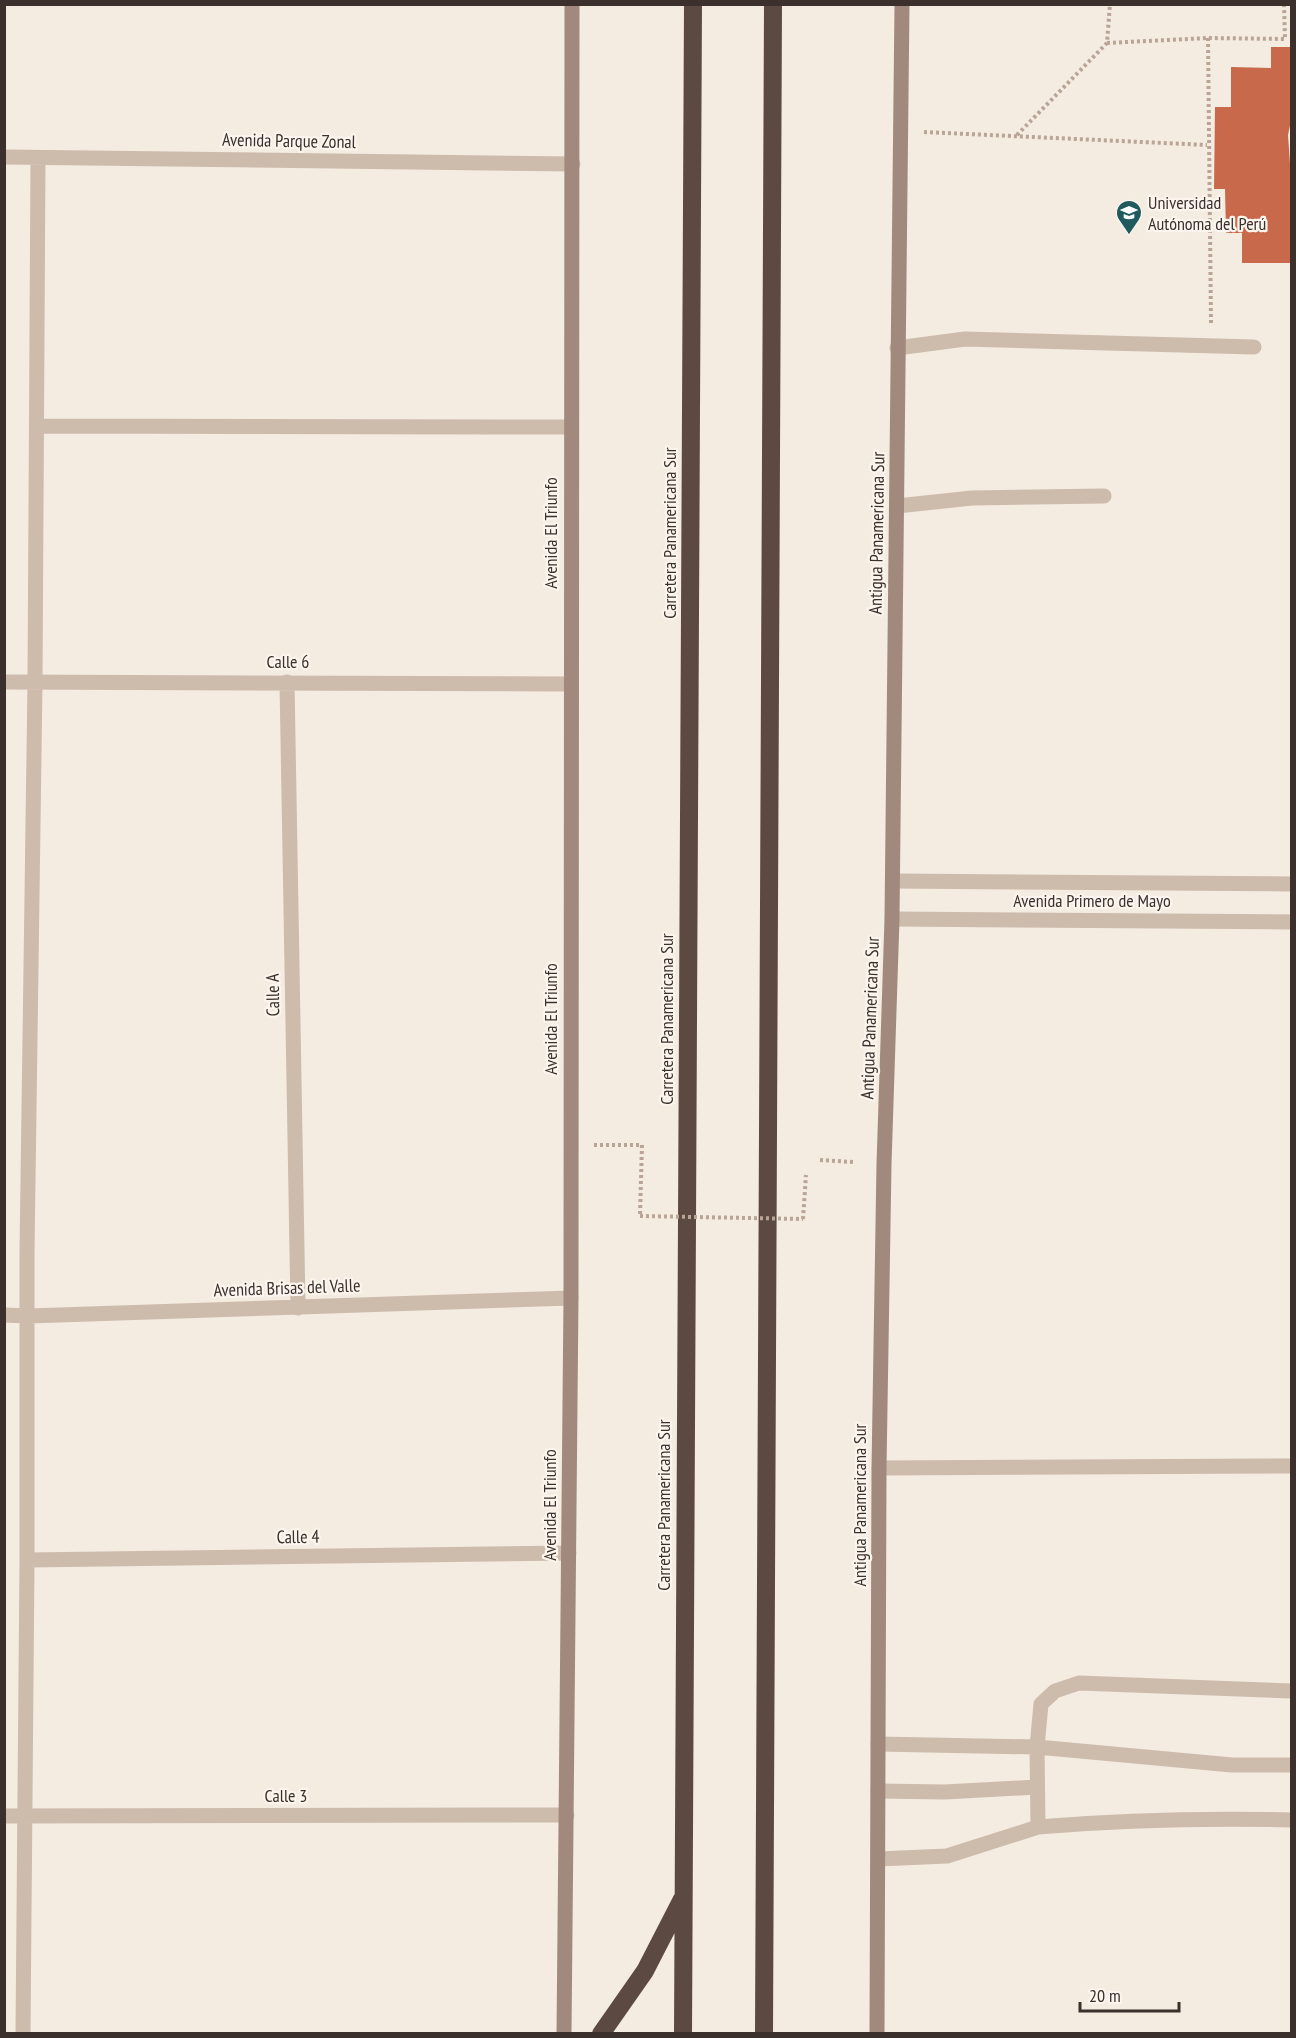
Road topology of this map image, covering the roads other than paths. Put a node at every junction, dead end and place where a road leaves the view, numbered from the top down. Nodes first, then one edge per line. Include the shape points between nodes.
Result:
1 (572, 4) edge
2 (693, 4) edge
3 (773, 4) edge
4 (902, 4) edge
5 (4, 157) edge
6 (39, 158) junction
7 (573, 164) junction
8 (1254, 347) dead end
9 (897, 348) junction
10 (37, 426) junction
11 (571, 428) junction
12 (1104, 496) dead end
13 (897, 506) junction
14 (4, 682) edge
15 (34, 682) junction
16 (287, 682) junction
17 (571, 684) junction
18 (893, 881) junction
19 (1292, 884) edge
20 (892, 920) junction
21 (1292, 922) edge
22 (571, 1298) junction
23 (298, 1308) junction
24 (4, 1315) edge
25 (28, 1316) junction
26 (1292, 1466) edge
27 (879, 1468) junction
28 (569, 1553) junction
29 (27, 1560) junction
30 (1292, 1690) edge
31 (878, 1744) junction
32 (1036, 1747) junction
33 (1292, 1765) edge
34 (1037, 1787) junction
35 (878, 1791) junction
36 (4, 1815) edge
37 (25, 1815) junction
38 (567, 1815) junction
39 (1292, 1820) edge
40 (1038, 1827) junction
41 (878, 1859) junction
42 (684, 1895) junction
43 (23, 2034) edge
44 (564, 2034) edge
45 (601, 2034) edge
46 (683, 2034) edge
47 (764, 2034) edge
48 (877, 2034) edge

1 - 7 main road, Avenida El Triunfo
2 - 42 highway, Carretera Panamericana Sur
3 - 47 highway
4 - 9 main road, Antigua Panamericana Sur
5 - 6 street, Avenida Parque Zonal
6 - 7 street, Avenida Parque Zonal
6 - 10 street
7 - 11 main road, Avenida El Triunfo
8 - 9 street via 965,339
9 - 13 main road, Antigua Panamericana Sur
10 - 11 street
10 - 15 street
11 - 17 main road, Avenida El Triunfo
12 - 13 street via 972,498
13 - 18 main road, Antigua Panamericana Sur
14 - 15 street, Calle 6
15 - 16 street, Calle 6
15 - 25 street
16 - 17 street, Calle 6
16 - 23 street, Calle A
17 - 22 main road, Avenida El Triunfo
18 - 19 street, Avenida Primero de Mayo
18 - 20 main road, Antigua Panamericana Sur
20 - 21 street, Avenida Primero de Mayo
20 - 27 main road, Antigua Panamericana Sur
22 - 23 street, Avenida Brisas del Valle
22 - 28 main road, Avenida El Triunfo
23 - 25 street, Avenida Brisas del Valle
24 - 25 street, Avenida Brisas del Valle
25 - 29 street
26 - 27 street
27 - 31 main road, Antigua Panamericana Sur
28 - 29 street, Calle 4
28 - 38 main road, Avenida El Triunfo
29 - 37 street
30 - 32 street via 1079,1683 1054,1691 1041,1704
31 - 32 street
31 - 35 main road, Antigua Panamericana Sur
32 - 33 street via 1232,1765
32 - 34 street
34 - 35 street
34 - 40 street
35 - 41 main road, Antigua Panamericana Sur
36 - 37 street, Calle 3
37 - 38 street, Calle 3
37 - 43 street
38 - 44 main road, Avenida El Triunfo
39 - 40 street via 1114,1821
40 - 41 street via 947,1856
41 - 48 main road, Antigua Panamericana Sur
42 - 45 highway via 645,1971
42 - 46 highway, Carretera Panamericana Sur

